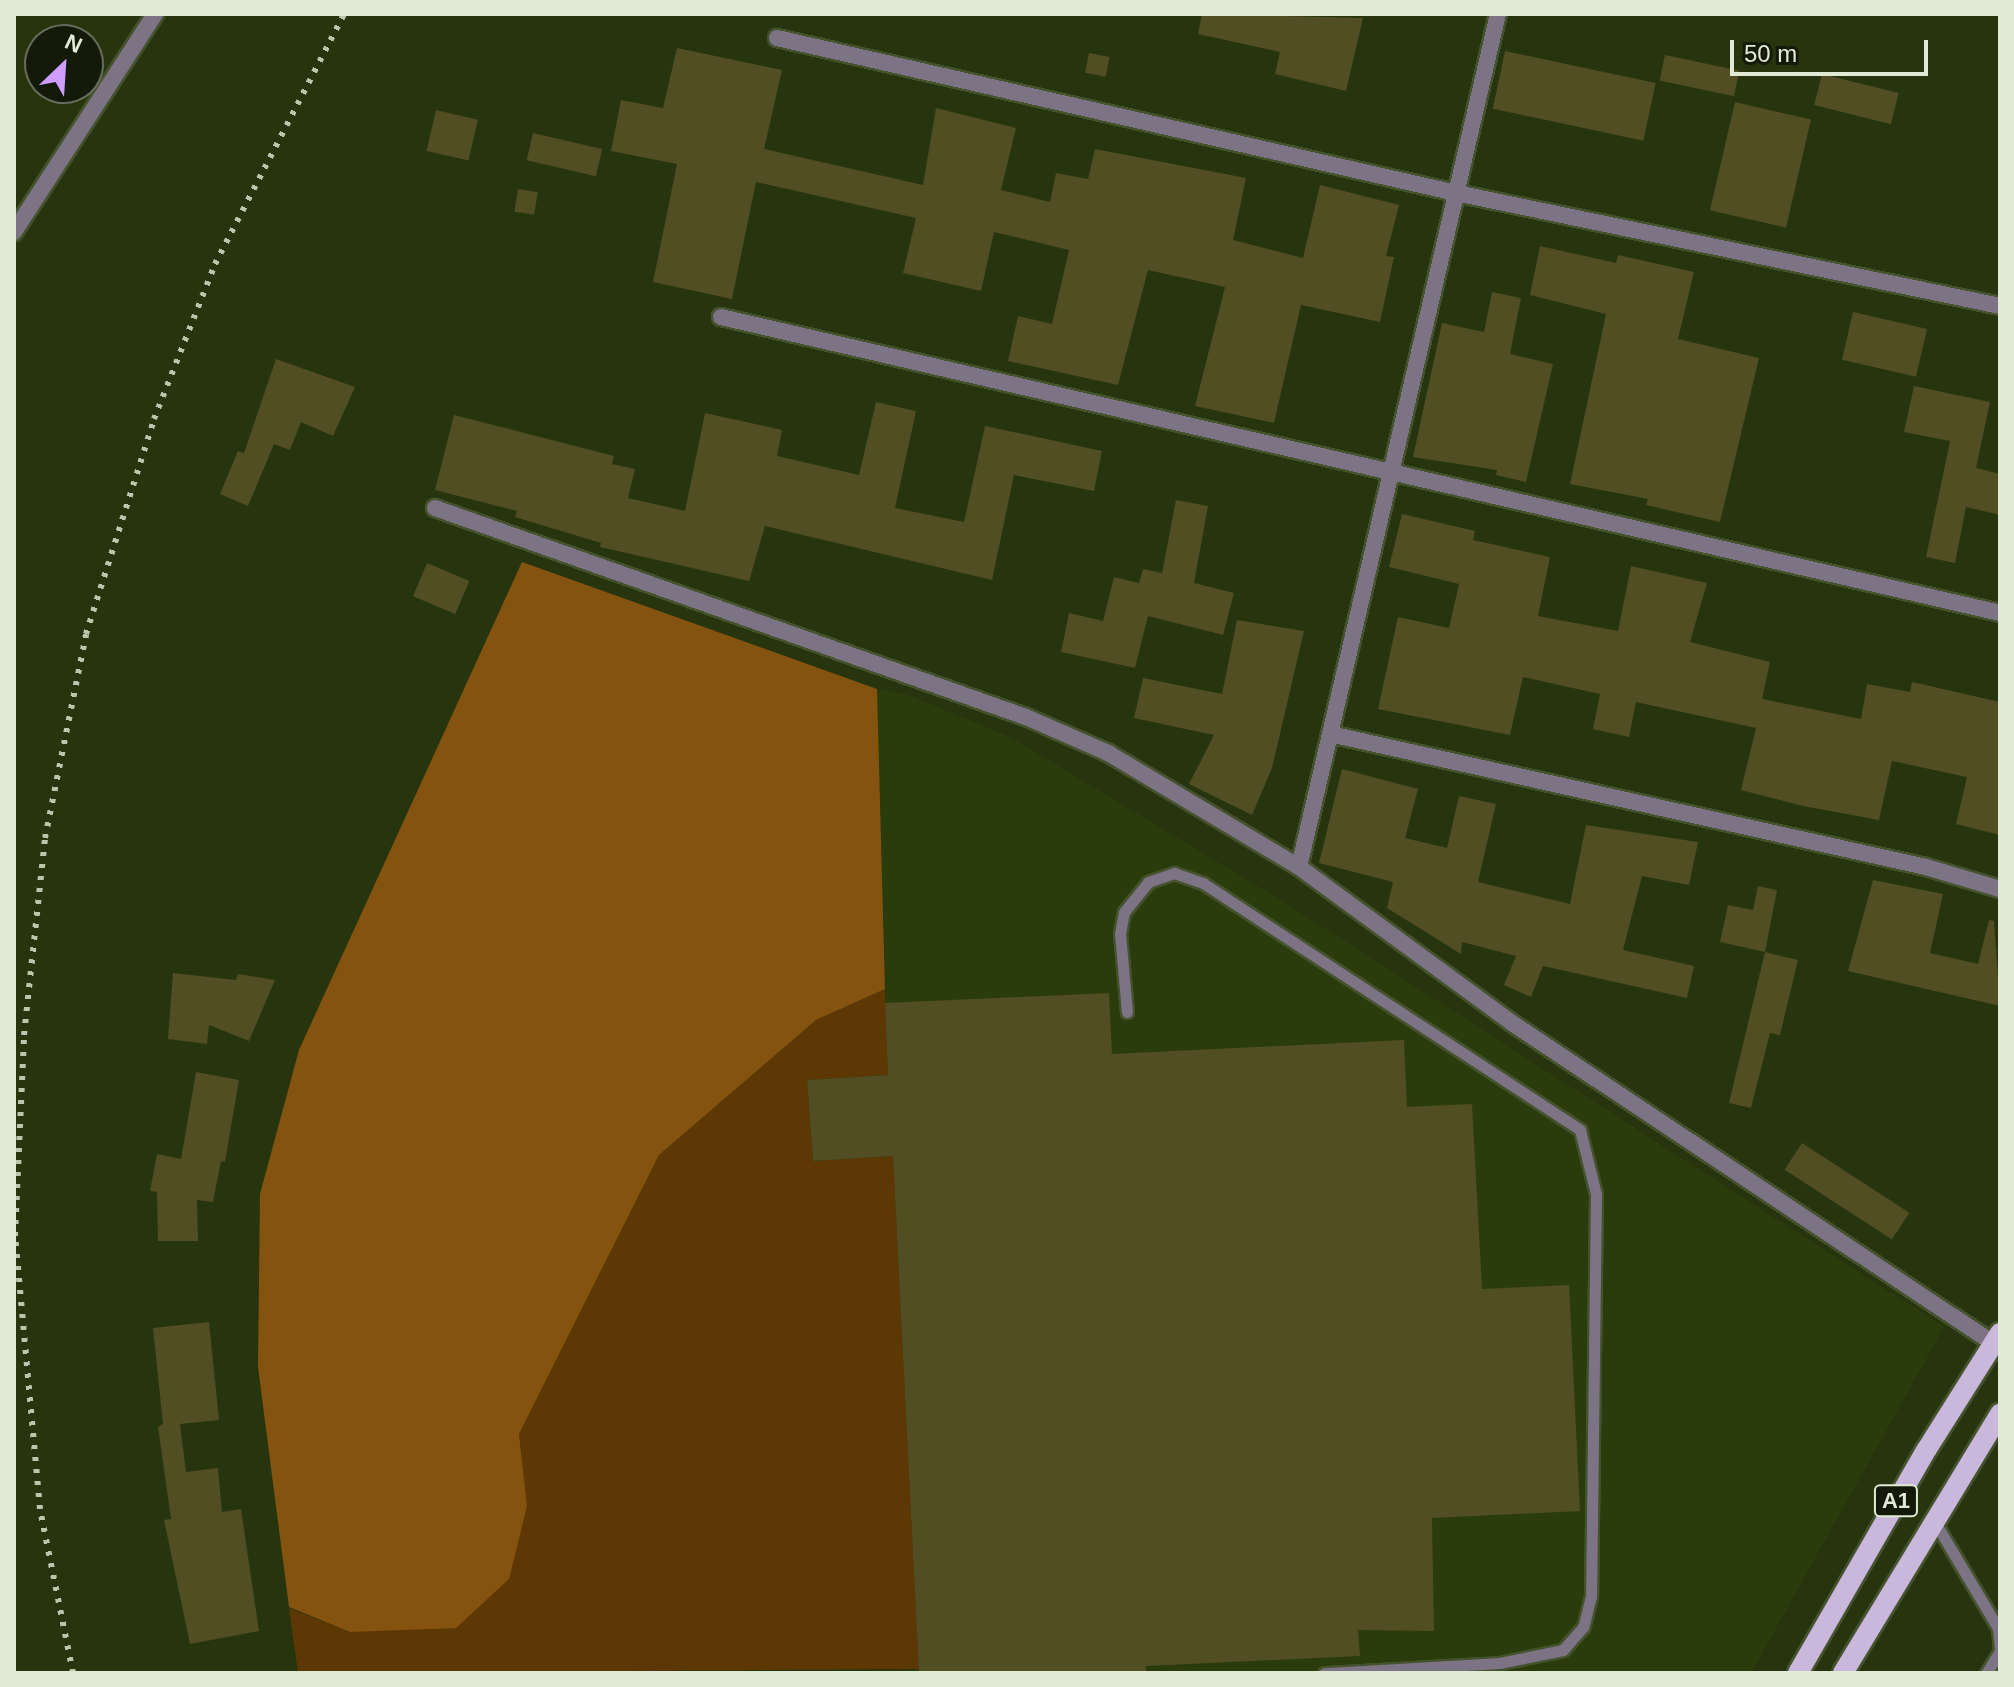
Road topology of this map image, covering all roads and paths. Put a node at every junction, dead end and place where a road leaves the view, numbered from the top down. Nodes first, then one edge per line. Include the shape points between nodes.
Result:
1 (155, 14) edge
2 (1498, 14) edge
3 (777, 38) dead end
4 (1456, 193) junction
5 (14, 232) edge
6 (2000, 306) edge
7 (721, 317) dead end
8 (1391, 472) junction
9 (435, 508) dead end
10 (2000, 613) edge
11 (1330, 734) junction
12 (1299, 867) junction
13 (2000, 889) edge
14 (1127, 1012) dead end
15 (1997, 1338) edge
16 (2000, 1414) edge
17 (1933, 1518) junction
18 (1500, 1668) edge
19 (1324, 1673) edge
20 (1798, 1673) edge
21 (1843, 1673) edge
22 (1986, 1673) edge

1 - 5 street
2 - 4 street
3 - 4 street
4 - 6 street
4 - 8 street
7 - 8 street
8 - 10 street
8 - 11 street
9 - 12 street via 1026,717 1108,753
11 - 12 street
11 - 13 street via 1926,867
12 - 15 street via 1512,1023
14 - 18 lane via 1120,934 1124,912 1148,882 1174,873 1203,883 1580,1130 1596,1194 1591,1596 1583,1627 1563,1650
15 - 20 main road, A1
16 - 17 main road, A1
17 - 21 main road, A1
17 - 22 lane via 1998,1628 2000,1651
18 - 19 lane

